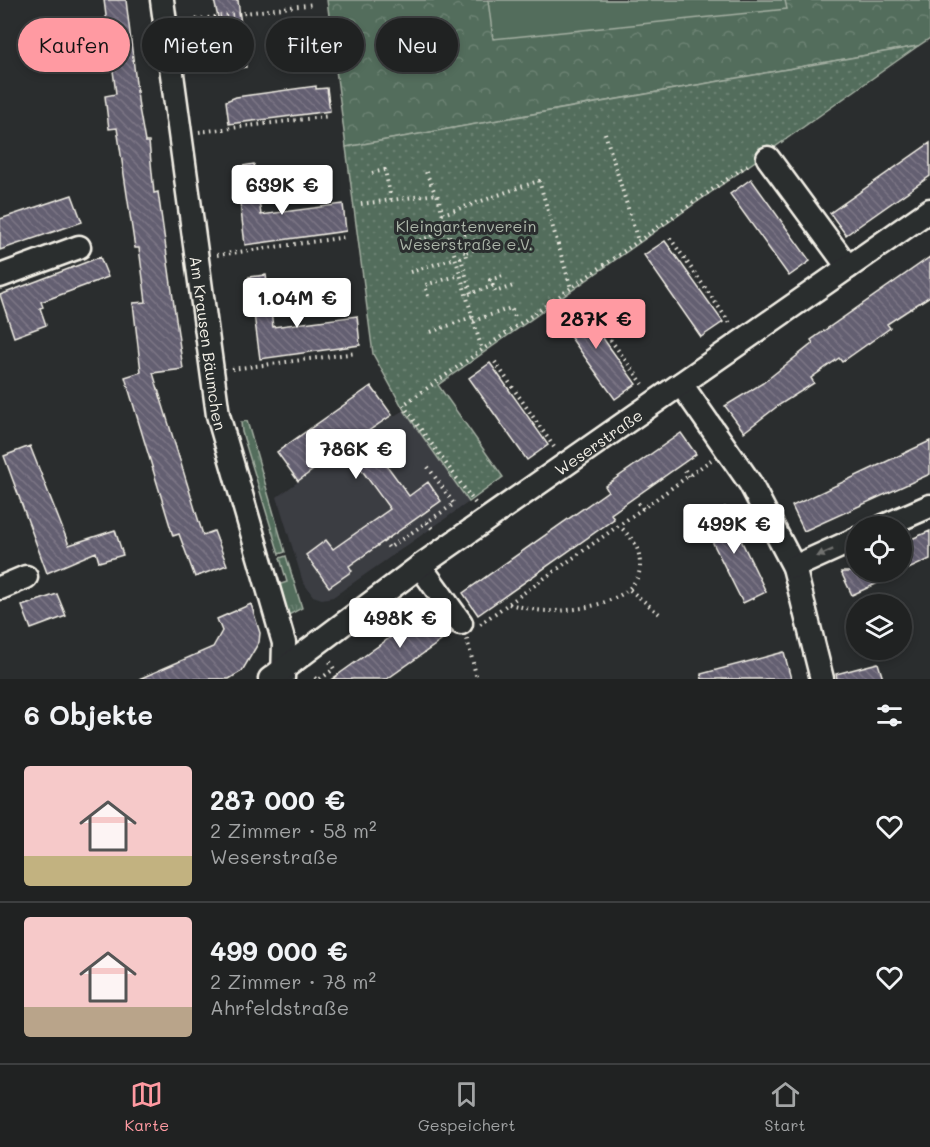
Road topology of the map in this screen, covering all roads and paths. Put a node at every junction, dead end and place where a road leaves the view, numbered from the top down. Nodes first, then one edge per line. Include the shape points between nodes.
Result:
1 (162, 0) edge
2 (314, 4) dead end
3 (164, 18) edge
4 (204, 18) edge
5 (172, 72) edge
6 (330, 117) dead end
7 (605, 133) dead end
8 (181, 134) junction
9 (758, 161) joint
10 (426, 172) dead end
11 (372, 173) dead end
12 (435, 193) junction
13 (391, 199) junction
14 (362, 204) dead end
15 (930, 210) edge
16 (442, 214) junction
17 (478, 230) dead end
18 (447, 231) junction
19 (347, 237) dead end
20 (670, 238) dead end
21 (476, 240) dead end
22 (414, 242) dead end
23 (638, 242) junction
24 (79, 247) dead end
25 (479, 248) dead end
26 (453, 249) junction
27 (465, 252) junction
28 (196, 258) junction
29 (455, 258) junction
30 (848, 267) junction
31 (411, 272) dead end
32 (460, 275) junction
33 (0, 276) edge
34 (503, 276) dead end
35 (493, 286) junction
36 (513, 286) dead end
37 (571, 288) junction
38 (469, 294) junction
39 (429, 296) dead end
40 (582, 301) dead end
41 (515, 317) dead end
42 (473, 319) junction
43 (431, 332) dead end
44 (742, 341) junction
45 (482, 350) junction
46 (356, 353) dead end
47 (495, 362) dead end
48 (211, 372) junction
49 (643, 384) dead end
50 (681, 384) junction
51 (554, 447) dead end
52 (726, 448) junction
53 (428, 467) dead end
54 (685, 470) dead end
55 (689, 476) junction
56 (476, 503) dead end
57 (638, 503) dead end
58 (930, 506) edge
59 (643, 509) junction
60 (907, 516) edge
61 (427, 522) junction
62 (620, 526) junction
63 (434, 531) dead end
64 (384, 541) dead end
65 (846, 544) edge
66 (420, 566) junction
67 (794, 567) junction
68 (26, 577) dead end
69 (0, 588) edge
70 (630, 590) junction
71 (508, 604) junction
72 (662, 616) dead end
73 (455, 621) junction
74 (329, 659) dead end
75 (279, 675) edge
76 (318, 678) edge
77 (477, 679) edge
78 (822, 679) edge

1 - 3 street, Am Krausen Bäumchen
2 - 4 path
5 - 8 street, Am Krausen Bäumchen
6 - 8 path
7 - 23 path
8 - 28 street, Am Krausen Bäumchen
9 - 23 path
9 - 30 street
10 - 12 path
11 - 13 path via 385,170
12 - 13 path
12 - 16 path
13 - 14 path
15 - 30 street, Weserstraße
16 - 18 path
16 - 37 path via 539,181
17 - 26 path via 465,235
18 - 22 path
18 - 26 path
19 - 28 path
20 - 44 path
21 - 27 path via 460,246 460,251
23 - 37 path
24 - 33 street
25 - 27 path
26 - 29 path
27 - 38 path via 466,257 461,258
28 - 48 street, Am Krausen Bäumchen
29 - 31 path
29 - 32 path
30 - 44 street, Weserstraße
32 - 38 path
32 - 39 path via 425,285
34 - 35 path via 490,280
35 - 36 path via 495,292
35 - 38 path
37 - 45 path
38 - 42 path
40 - 49 path
41 - 42 path via 511,308
42 - 43 path
42 - 45 path
44 - 50 street, Weserstraße
45 - 56 path via 403,405
46 - 48 path
47 - 51 path
48 - 75 street, Am Krausen Bäumchen via 234,477 284,644
50 - 52 street
50 - 66 street, Weserstraße
52 - 55 path
52 - 67 street via 750,483
53 - 61 path via 454,504
54 - 55 path
55 - 59 path
57 - 59 path
58 - 60 street
59 - 62 path
61 - 63 path
61 - 64 path via 389,548
62 - 70 path via 638,552 640,572
62 - 71 path
65 -> 67 street
66 - 73 street
66 - 75 street, Weserstraße
67 - 78 street
68 - 69 street
70 - 71 path via 604,603 566,610 534,610
70 - 72 path
71 - 73 path
73 - 77 path
74 - 76 path via 334,669

